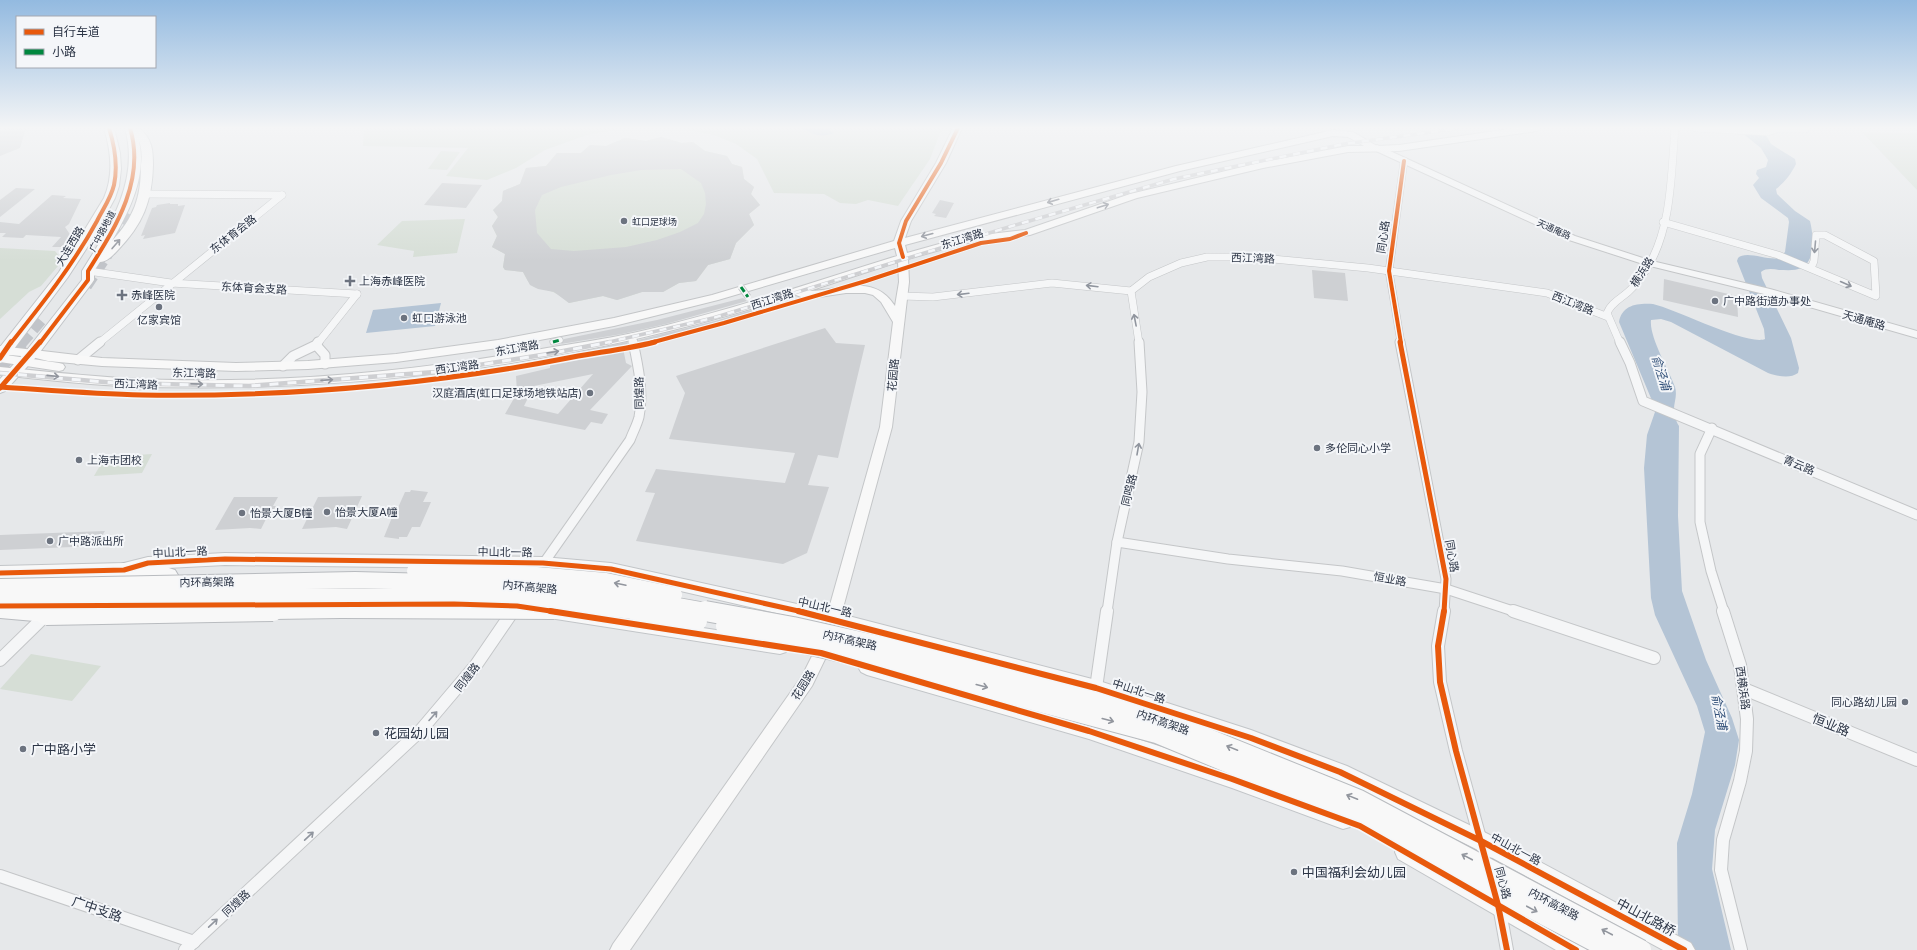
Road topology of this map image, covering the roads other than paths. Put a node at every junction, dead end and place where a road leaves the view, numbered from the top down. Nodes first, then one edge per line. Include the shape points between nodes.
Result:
1 (115, 172) edge
2 (123, 172) edge
3 (132, 172) edge
4 (140, 172) edge
5 (147, 172) edge
6 (935, 172) edge
7 (1163, 172) edge
8 (1231, 172) edge
9 (1402, 172) edge
10 (1429, 172) edge
11 (1671, 172) edge
12 (146, 194) junction
13 (130, 208) tunnel mouth
14 (1663, 222) junction
15 (899, 243) junction
16 (903, 257) junction
17 (1649, 263) junction
18 (1809, 267) junction
19 (88, 271) junction
20 (1389, 271) junction
21 (171, 283) junction
22 (741, 287) dead end
23 (1131, 291) junction
24 (794, 292) junction
25 (902, 296) junction
26 (748, 297) dead end
27 (1608, 317) junction
28 (41, 320) tunnel mouth
29 (898, 322) junction
30 (1917, 335) edge
31 (632, 337) junction
32 (316, 345) junction
33 (1, 353) edge
34 (28, 357) junction
35 (78, 360) junction
36 (325, 364) junction
37 (283, 366) junction
38 (0, 371) edge
39 (14, 373) junction
40 (0, 388) edge
41 (1712, 428) junction
42 (1917, 515) edge
43 (1117, 542) junction
44 (543, 563) junction
45 (124, 570) junction
46 (0, 573) edge
47 (0, 587) edge
48 (1446, 589) junction
49 (0, 599) edge
50 (0, 606) edge
51 (517, 606) junction
52 (0, 611) edge
53 (635, 611) junction
54 (46, 615) junction
55 (833, 619) junction
56 (793, 627) junction
57 (821, 653) junction
58 (1654, 658) dead end
59 (0, 660) edge
60 (1096, 688) junction
61 (1744, 689) junction
62 (1917, 760) edge
63 (1481, 841) junction
64 (0, 876) edge
65 (1598, 904) joint
66 (1498, 905) junction
67 (189, 946) edge
68 (619, 950) edge
69 (1507, 950) edge
70 (1576, 950) edge
71 (1611, 950) edge
72 (1641, 950) edge
73 (1684, 950) edge
74 (1741, 950) edge

1 - 33 main road, 大连西路 via 111,193 70,268
2 - 28 main road, 广中路地道 via 112,215 78,272
3 - 19 main road via 130,194
4 - 13 main road, 广中路地道
5 - 12 main road
6 - 15 main road via 906,221
7 -> 15 main road, 东江湾路
16 -> 8 main road, 东江湾路 via 969,239 1026,232 1134,196
9 - 20 street, 同心路
10 - 17 street, 天通庵路 via 1572,238
11 - 14 street, 横浜路
19 -> 12 main road via 116,245 136,218
12 - 21 street, 东体育会路 via 282,195
14 - 17 street, 横浜路
14 - 18 street via 1778,255
15 - 16 main road, 花园路
15 - 34 main road, 东江湾路 via 866,261 716,305 608,330 453,358 333,370 247,374 88,370 42,365
15 - 36 main road, 东江湾路 via 714,298 586,328 480,347
16 - 24 main road, 西江湾路
16 - 25 main road, 花园路
17 - 27 street, 横浜路 via 1632,289 1611,304
17 - 30 street, 天通庵路 via 1766,291
18 -> 18 street via 1854,288 1876,296 1874,261 1825,235 1816,235 1814,261
19 - 21 street, 东体育会支路
19 - 34 main road via 88,280
20 - 23 street, 西江湾路 via 1273,258 1207,257 1181,263 1159,272
20 - 27 street, 西江湾路 via 1547,293
20 - 48 street, 同心路 via 1402,352 1443,560
21 - 32 street, 东体育会支路 via 357,294
21 - 35 street, 东体育会路
22 - 26 street, bridge
23 -> 25 street via 1052,283 933,297
43 -> 23 street, 同鸣路 via 1135,465 1141,422 1141,358
24 - 29 main road via 818,294 864,288 874,290 886,301
24 - 31 main road, 西江湾路 via 729,313
25 - 29 main road, 花园路
27 - 41 street, 青云路 via 1645,402
29 - 55 main road, 花园路 via 886,427
39 -> 31 main road, 西江湾路 via 78,379 204,384 303,381 433,370 578,348
31 - 44 street, 同煌路 via 641,398 639,418 630,440
32 - 36 street via 325,355
32 - 37 street via 293,356
33 - 34 main road
34 - 35 main road, 东江湾路
34 - 39 main road
35 - 37 main road, 东江湾路 via 179,366
36 - 37 main road, 东江湾路
38 - 39 main road, 西江湾路
39 - 40 main road
41 - 42 street, 青云路
41 - 61 street, 西横浜路 via 1700,454 1700,522 1711,571 1740,665
43 - 48 street, 恒业路 via 1228,559 1342,571
43 - 60 street, 同鸣路
44 - 45 main road, 中山北一路 via 225,559 148,563
44 - 51 street, 同煌路
44 - 55 main road, 中山北一路 via 611,569
45 - 46 main road, 中山北一路
56 -> 45 highway, bridge via 680,596 606,581 477,570 169,575
47 - 56 highway, 内环高架路, bridge via 355,580 514,584 627,597
48 - 58 street, 恒业路
48 - 63 street, 同心路 via 1438,646 1440,682
49 - 53 highway, 内环高架路, bridge via 197,596 511,597
50 - 51 main road
51 - 57 main road
67 -> 51 street, 同煌路 via 421,730 472,670
52 - 54 highway
53 - 54 highway, bridge via 341,610
53 -> 71 highway, 内环高架路, bridge via 724,625 913,668 1157,733 1355,815
54 - 59 street
55 - 57 main road, 花园路
55 - 60 main road, 中山北一路
72 -> 56 highway, 内环高架路, bridge via 1359,800 1159,719 923,656
57 - 66 main road via 1089,731 1232,779 1360,826
57 - 68 main road, 花园路 via 807,681
60 - 63 main road, 中山北一路 via 1251,738 1340,772
61 - 62 street, 恒业路
61 - 74 street, 西横浜路 via 1747,719 1746,751 1723,840 1721,870
63 - 65 main road, 中山北一路
63 - 66 street, 同心路
64 - 67 street, 广中支路
65 - 73 main road, 中山北路桥
66 - 69 street, 同心路
66 - 70 main road

